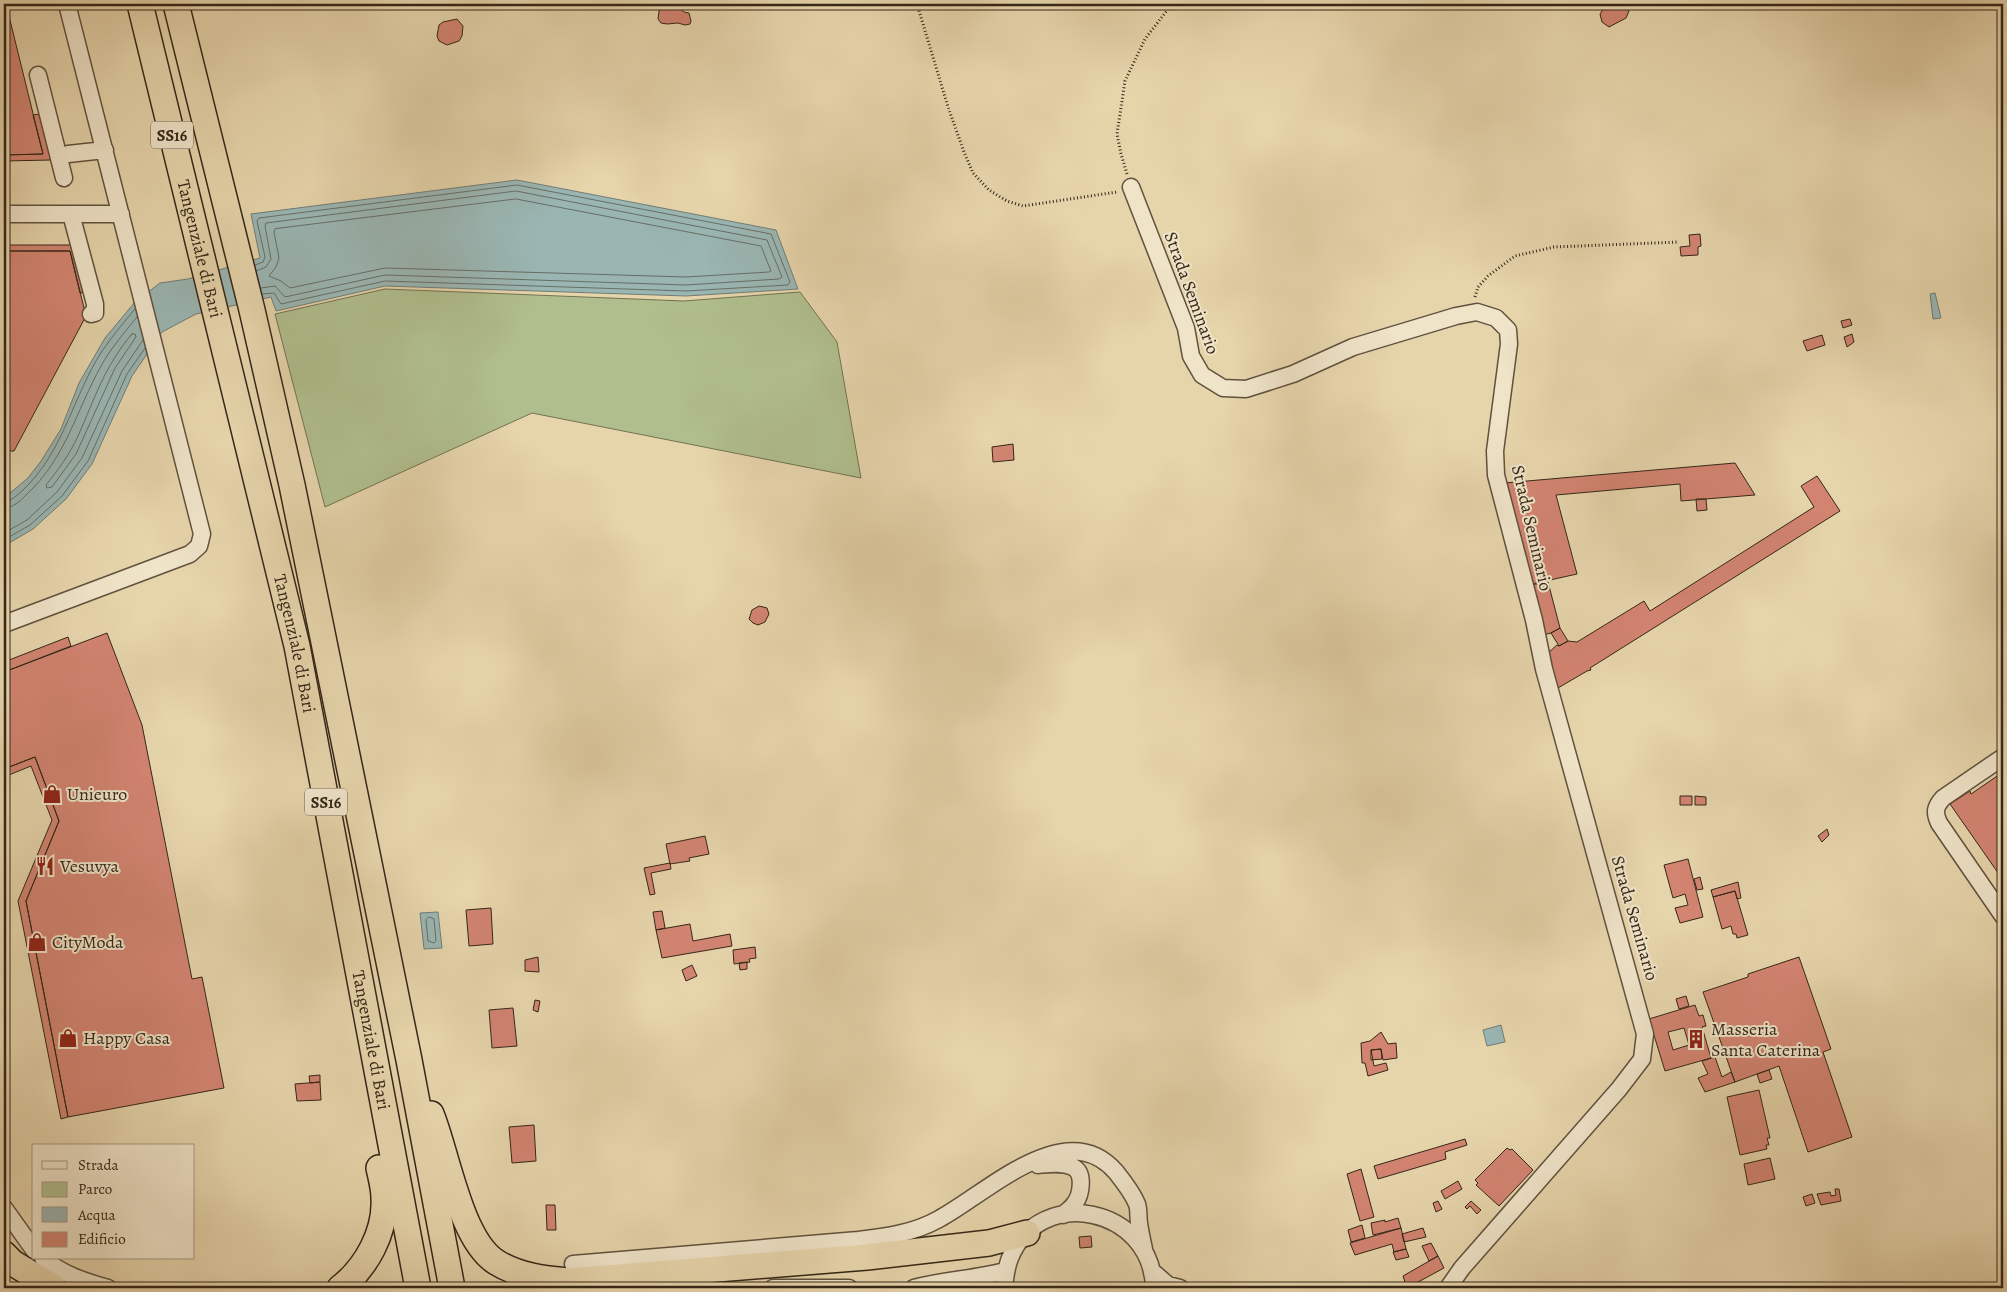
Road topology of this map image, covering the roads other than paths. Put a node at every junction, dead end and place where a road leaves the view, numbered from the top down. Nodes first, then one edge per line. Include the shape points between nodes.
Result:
1 (67, 4) edge
2 (140, 4) edge
3 (176, 4) edge
4 (38, 75) dead end
5 (105, 150) junction
6 (68, 154) dead end
7 (64, 178) dead end
8 (1131, 188) road end
9 (4, 214) edge
10 (71, 214) junction
11 (121, 214) junction
12 (91, 314) dead end
13 (4, 624) edge
14 (2003, 757) edge
15 (2003, 916) edge
16 (409, 1060) junction
17 (379, 1081) junction
18 (1025, 1166) junction
19 (4, 1208) edge
20 (1064, 1215) junction
21 (1027, 1233) junction
22 (32, 1247) edge
23 (1144, 1249) junction
24 (4, 1254) edge
25 (45, 1260) edge
26 (573, 1264) dead end
27 (1005, 1271) junction
28 (1154, 1280) edge
29 (54, 1288) edge
30 (108, 1288) edge
31 (340, 1288) edge
32 (418, 1288) edge
33 (452, 1288) edge
34 (774, 1288) edge
35 (849, 1288) edge
36 (914, 1288) edge
37 (1004, 1288) edge
38 (1180, 1288) edge
39 (1448, 1288) edge

1 - 5 street
2 - 17 highway, Tangenziale di Bari / SS16 via 296,646
3 - 16 highway, Tangenziale di Bari / SS16 via 292,485
4 - 7 street
5 - 6 street
5 - 11 street
8 - 39 street, Strada Seminario via 1186,328 1191,356 1202,375 1223,388 1246,389 1293,374 1353,347 1456,316 1478,312 1496,318 1508,330 1495,451 1496,475 1544,669 1645,1034 1642,1059 1619,1089
9 - 10 street
10 - 11 street
10 - 12 street via 95,304 95,313
11 - 13 street via 201,526 199,546 190,554
14 - 15 street via 1943,798 1935,814
16 - 21 highway via 440,1134 461,1207 476,1241 495,1262 532,1277 570,1281 857,1258 989,1242
16 - 33 highway, Tangenziale di Bari / SS16
17 - 31 highway via 372,1135 384,1198 381,1227 368,1257 354,1277
17 - 32 highway, Tangenziale di Bari / SS16
18 - 20 street via 1058,1164 1078,1171 1080,1192
18 - 23 street via 1045,1155 1070,1151 1089,1153 1108,1163 1127,1185 1137,1206
18 - 26 street via 939,1219 891,1236
19 - 22 street
20 - 21 street via 1041,1223
20 - 23 street via 1096,1214 1131,1233
21 - 27 street
23 - 28 street
24 - 29 highway
25 - 30 street via 86,1282
27 - 36 street
27 - 37 street
28 - 38 street
34 - 35 street

